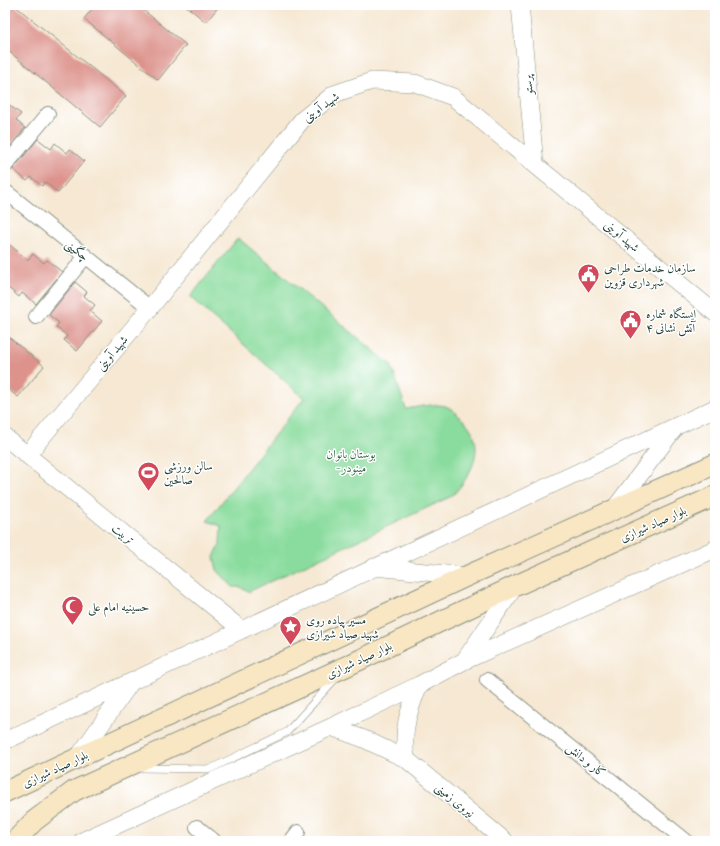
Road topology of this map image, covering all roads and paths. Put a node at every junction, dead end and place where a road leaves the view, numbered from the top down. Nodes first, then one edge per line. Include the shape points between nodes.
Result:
1 (520, 5) edge
2 (48, 114) dead end
3 (535, 164) junction
4 (5, 166) edge
5 (5, 191) edge
6 (86, 256) junction
7 (150, 308) junction
8 (715, 313) edge
9 (36, 317) dead end
10 (715, 408) edge
11 (675, 428) junction
12 (5, 436) edge
13 (26, 455) junction
14 (715, 464) edge
15 (715, 496) edge
16 (615, 508) junction
17 (715, 549) edge
18 (373, 567) junction
19 (467, 576) junction
20 (514, 586) junction
21 (242, 630) junction
22 (464, 661) junction
23 (349, 665) junction
24 (487, 680) dead end
25 (132, 681) junction
26 (418, 685) junction
27 (330, 727) junction
28 (5, 741) edge
29 (77, 759) junction
30 (406, 759) junction
31 (126, 768) junction
32 (5, 792) edge
33 (197, 827) dead end
34 (677, 838) edge
35 (16, 841) edge
36 (82, 841) edge
37 (214, 841) edge
38 (505, 841) edge

1 - 3 street, پرستو
2 - 4 street
3 - 7 street, شهید آوینی via 453,97 415,83 372,81 334,94 302,120
3 - 8 street, شهید آوینی
5 - 6 street, چگینی
6 - 7 street, چگینی
6 - 9 street
7 - 13 street, شهید آوینی
10 - 11 street
11 - 16 street
11 - 18 street
12 - 13 street, تربیت
13 - 21 street, تربیت
14 - 16 main road, بلوار صیاد شیرازی
15 - 20 main road, بلوار صیاد شیرازی
16 - 19 main road, بلوار صیاد شیرازی
17 - 22 street
18 - 19 street
18 - 21 street
19 - 29 main road, بلوار صیاد شیرازی
20 - 22 street
20 - 23 main road, بلوار صیاد شیرازی
21 - 25 street
22 - 26 street
23 - 31 main road, بلوار صیاد شیرازی
23 - 31 lane via 287,732 210,769
24 - 34 street, کار و دانش
25 - 28 street
25 - 29 street
26 - 27 street
26 - 30 street via 407,715 403,738
27 - 30 street, نیروی زمینی via 364,739
27 - 36 street
29 - 32 main road, بلوار صیاد شیرازی
30 - 38 street, نیروی زمینی
31 - 35 main road, بلوار صیاد شیرازی via 74,791 34,821
33 - 37 street

